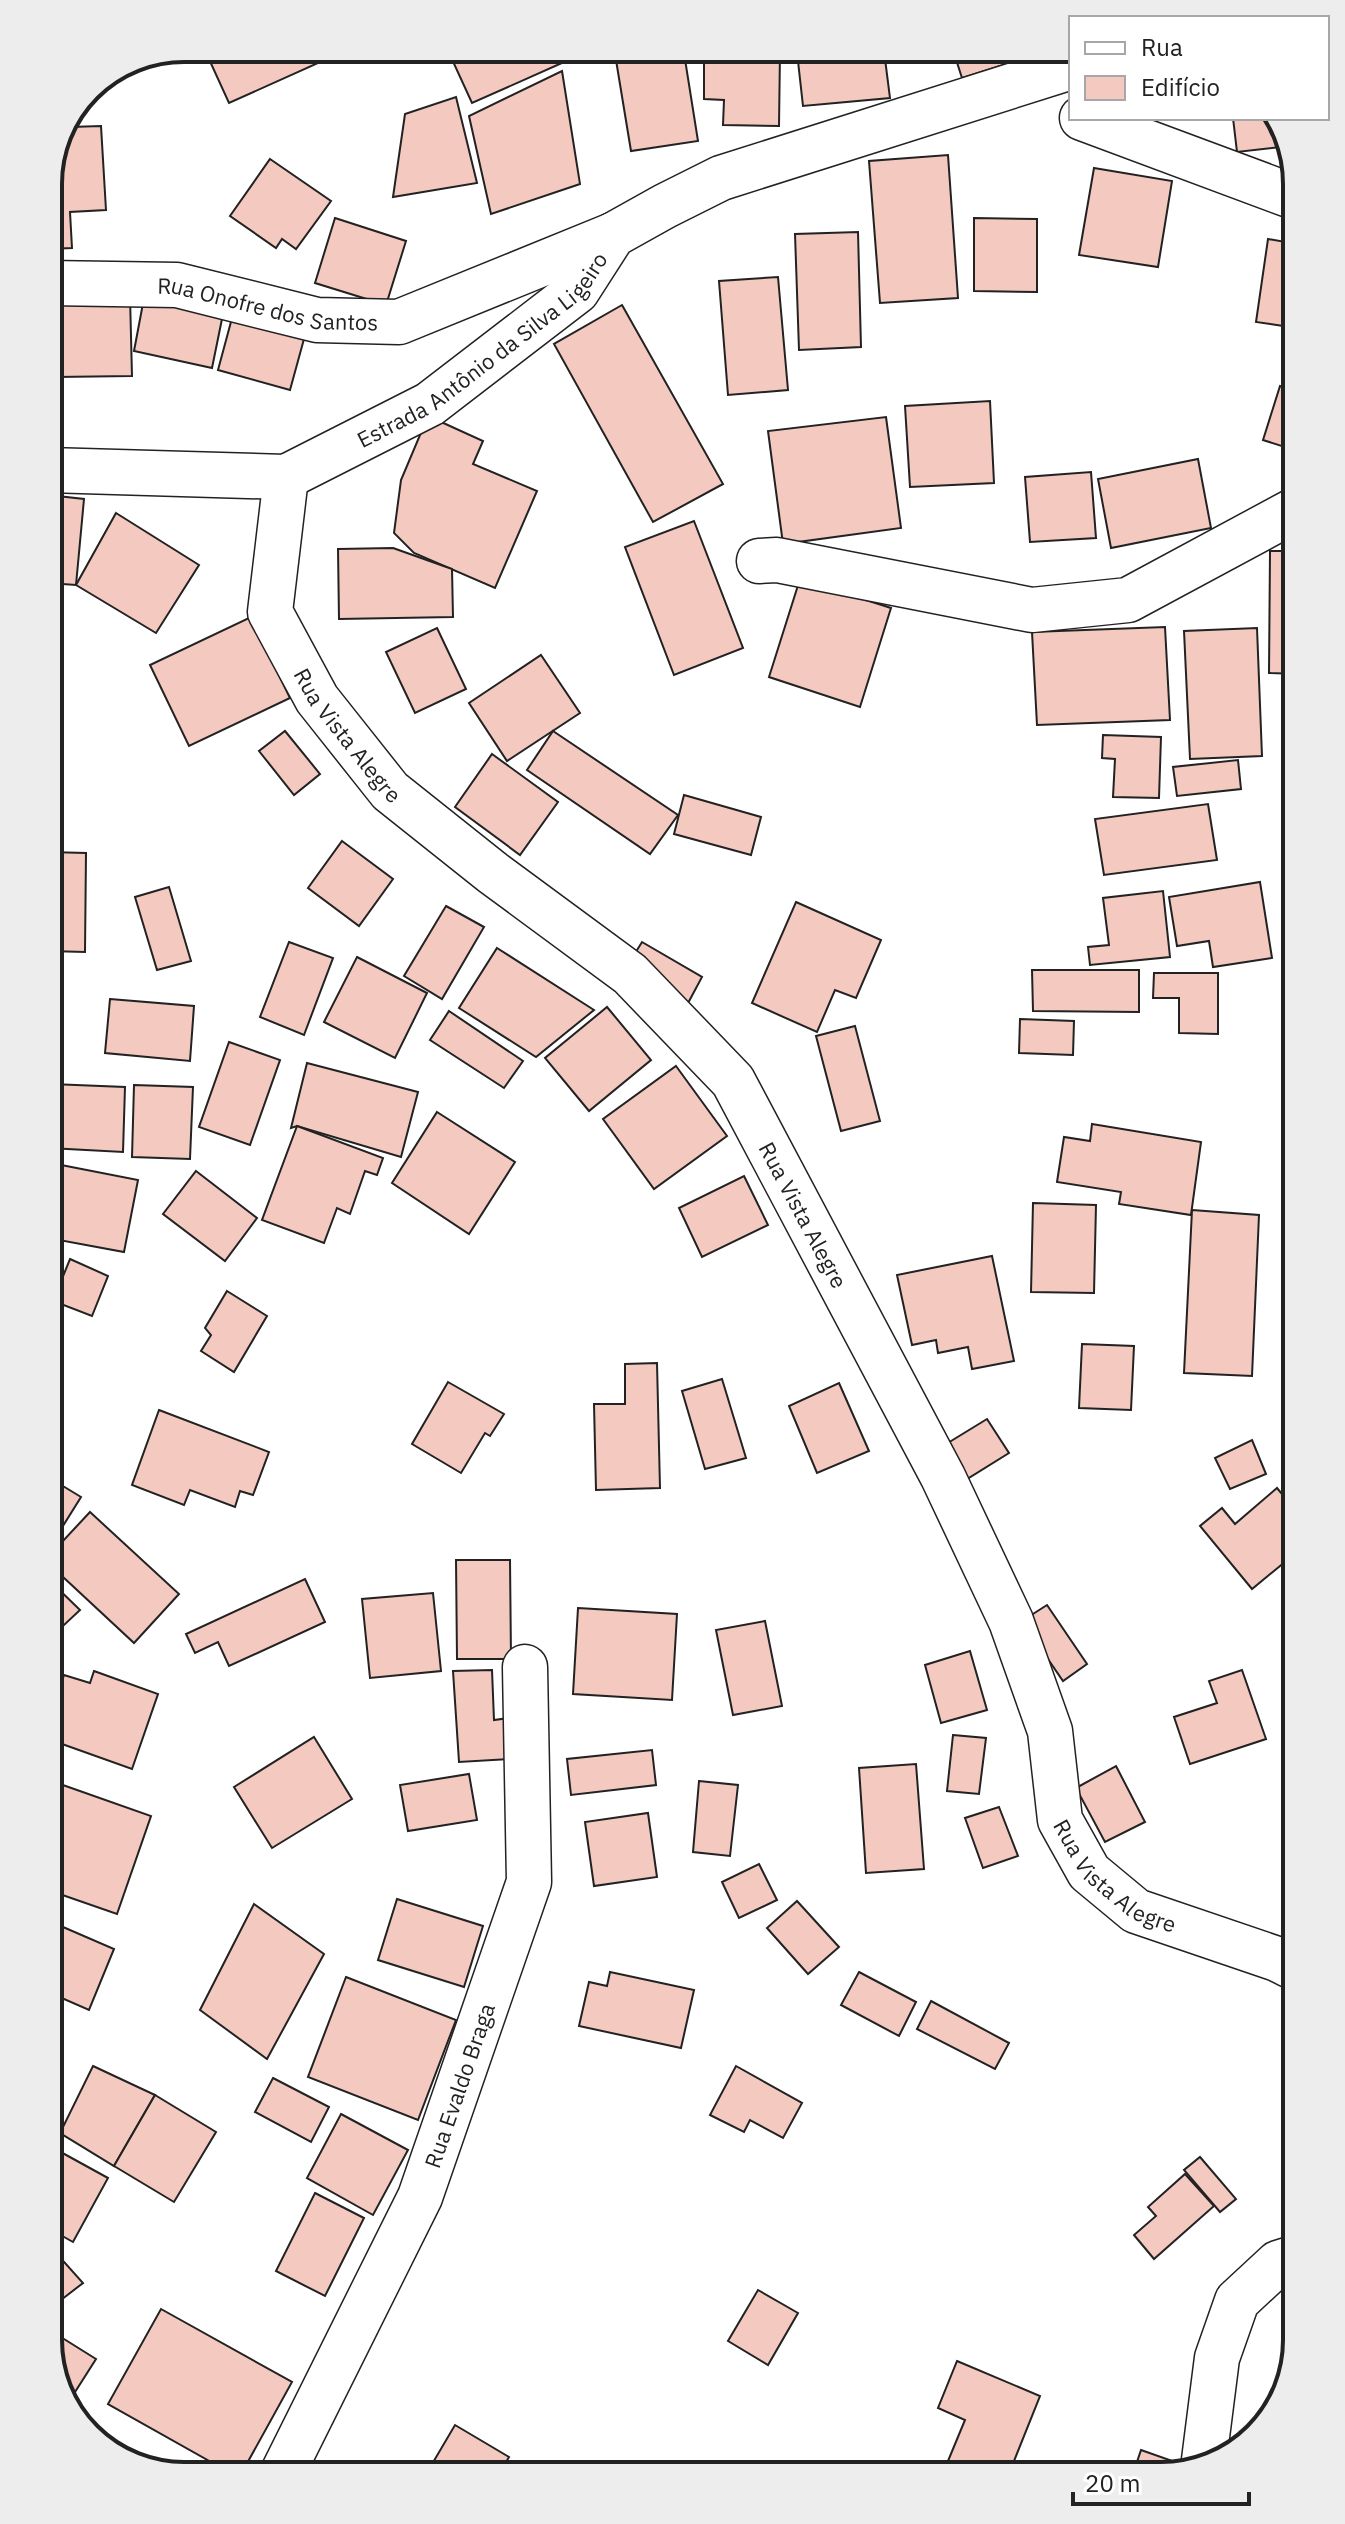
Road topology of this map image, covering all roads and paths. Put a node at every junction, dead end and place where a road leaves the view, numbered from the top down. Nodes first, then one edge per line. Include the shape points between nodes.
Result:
1 (1069, 68) edge
2 (1003, 88) junction
3 (1069, 113) edge
4 (1087, 120) edge
5 (1283, 193) edge
6 (613, 235) junction
7 (62, 283) edge
8 (62, 470) edge
9 (286, 477) junction
10 (1283, 517) edge
11 (759, 561) dead end
12 (525, 1667) dead end
13 (1283, 1962) edge
14 (1283, 2261) edge
15 (1205, 2454) edge
16 (288, 2462) edge

1 - 2 street, Estrada Antônio da Silva Ligeiro
2 - 3 street
2 - 6 street, Estrada Antônio da Silva Ligeiro via 721,178
4 - 5 street
6 - 7 street, Rua Onofre dos Santos via 399,322 317,320 177,285
6 - 9 street, Estrada Antônio da Silva Ligeiro via 577,291 430,404
8 - 9 street, Estrada Antônio da Silva Ligeiro
9 - 13 street, Rua Vista Alegre via 270,612 317,699 390,791 630,974 733,1081 943,1477 1011,1621 1050,1731 1060,1820 1089,1872 1136,1911
10 - 11 street via 1128,600 1032,610 777,560
12 - 16 street, Rua Evaldo Braga via 529,1882 420,2197
14 - 15 street via 1237,2301 1217,2358

